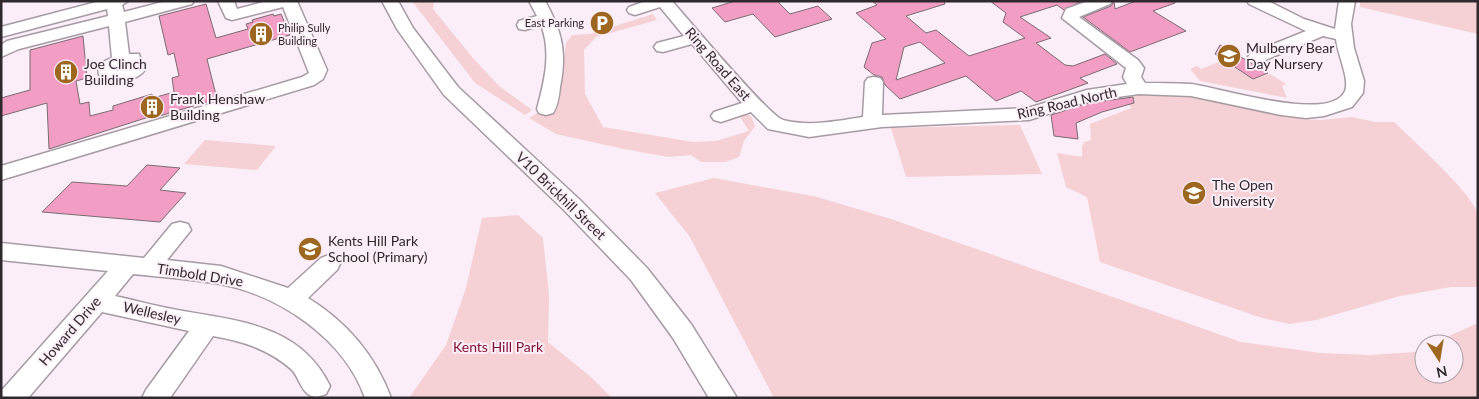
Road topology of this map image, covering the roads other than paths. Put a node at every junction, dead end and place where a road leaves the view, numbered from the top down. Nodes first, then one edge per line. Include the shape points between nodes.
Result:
1 (186, 1) edge
2 (226, 1) edge
3 (288, 1) edge
4 (390, 1) edge
5 (537, 1) edge
6 (663, 1) edge
7 (1104, 1) edge
8 (1255, 1) edge
9 (1347, 1) edge
10 (117, 8) edge
11 (635, 10) dead end
12 (547, 18) junction
13 (525, 25) dead end
14 (1, 32) edge
15 (1320, 32) junction
16 (1344, 36) junction
17 (696, 38) junction
18 (664, 47) dead end
19 (1, 52) edge
20 (1257, 57) dead end
21 (121, 61) dead end
22 (874, 82) dead end
23 (1139, 88) junction
24 (754, 105) junction
25 (546, 109) dead end
26 (721, 116) dead end
27 (872, 122) junction
28 (775, 125) joint
29 (1, 173) edge
30 (180, 230) dead end
31 (1, 251) edge
32 (329, 264) dead end
33 (139, 266) junction
34 (292, 299) junction
35 (96, 301) junction
36 (208, 324) junction
37 (317, 386) dead end
38 (11, 398) edge
39 (155, 398) edge
40 (378, 398) edge
41 (724, 398) edge

1 - 10 street
2 - 3 street via 232,15
3 - 29 street via 318,70 317,75 308,81
4 - 41 street, V10 Brickhill Street via 405,29 451,91 572,205 639,274 682,331
5 - 12 street
6 - 11 street
6 - 17 street, Ring Road East
7 - 23 street via 1072,12 1070,18 1132,64 1135,68 1132,77
8 - 15 street
9 - 16 street
10 - 14 street
10 - 19 street
10 - 21 street
12 - 13 street
12 - 25 street via 555,38 556,54
15 - 16 street
15 - 20 street
16 - 23 street, Ring Road North via 1355,81 1354,93 1345,103 1324,110 1281,109 1191,90
17 - 18 street
17 - 24 street, Ring Road East
22 - 27 street
23 - 27 street, Ring Road North via 1087,96 1028,114
24 - 26 street
24 - 28 street, Ring Road East
27 - 28 street, Ring Road North via 809,131
30 - 33 street, Howard Drive via 158,255
31 - 33 street, Timbold Drive
32 - 34 street
33 - 34 street, Timbold Drive via 221,275 257,284
33 - 35 street, Howard Drive
34 - 40 street, Timbold Drive via 325,320 353,352
35 - 36 street, Wellesley via 175,320
35 - 38 street, Howard Drive
36 - 37 street, Wellesley via 247,332 276,345 301,362
36 - 39 street

